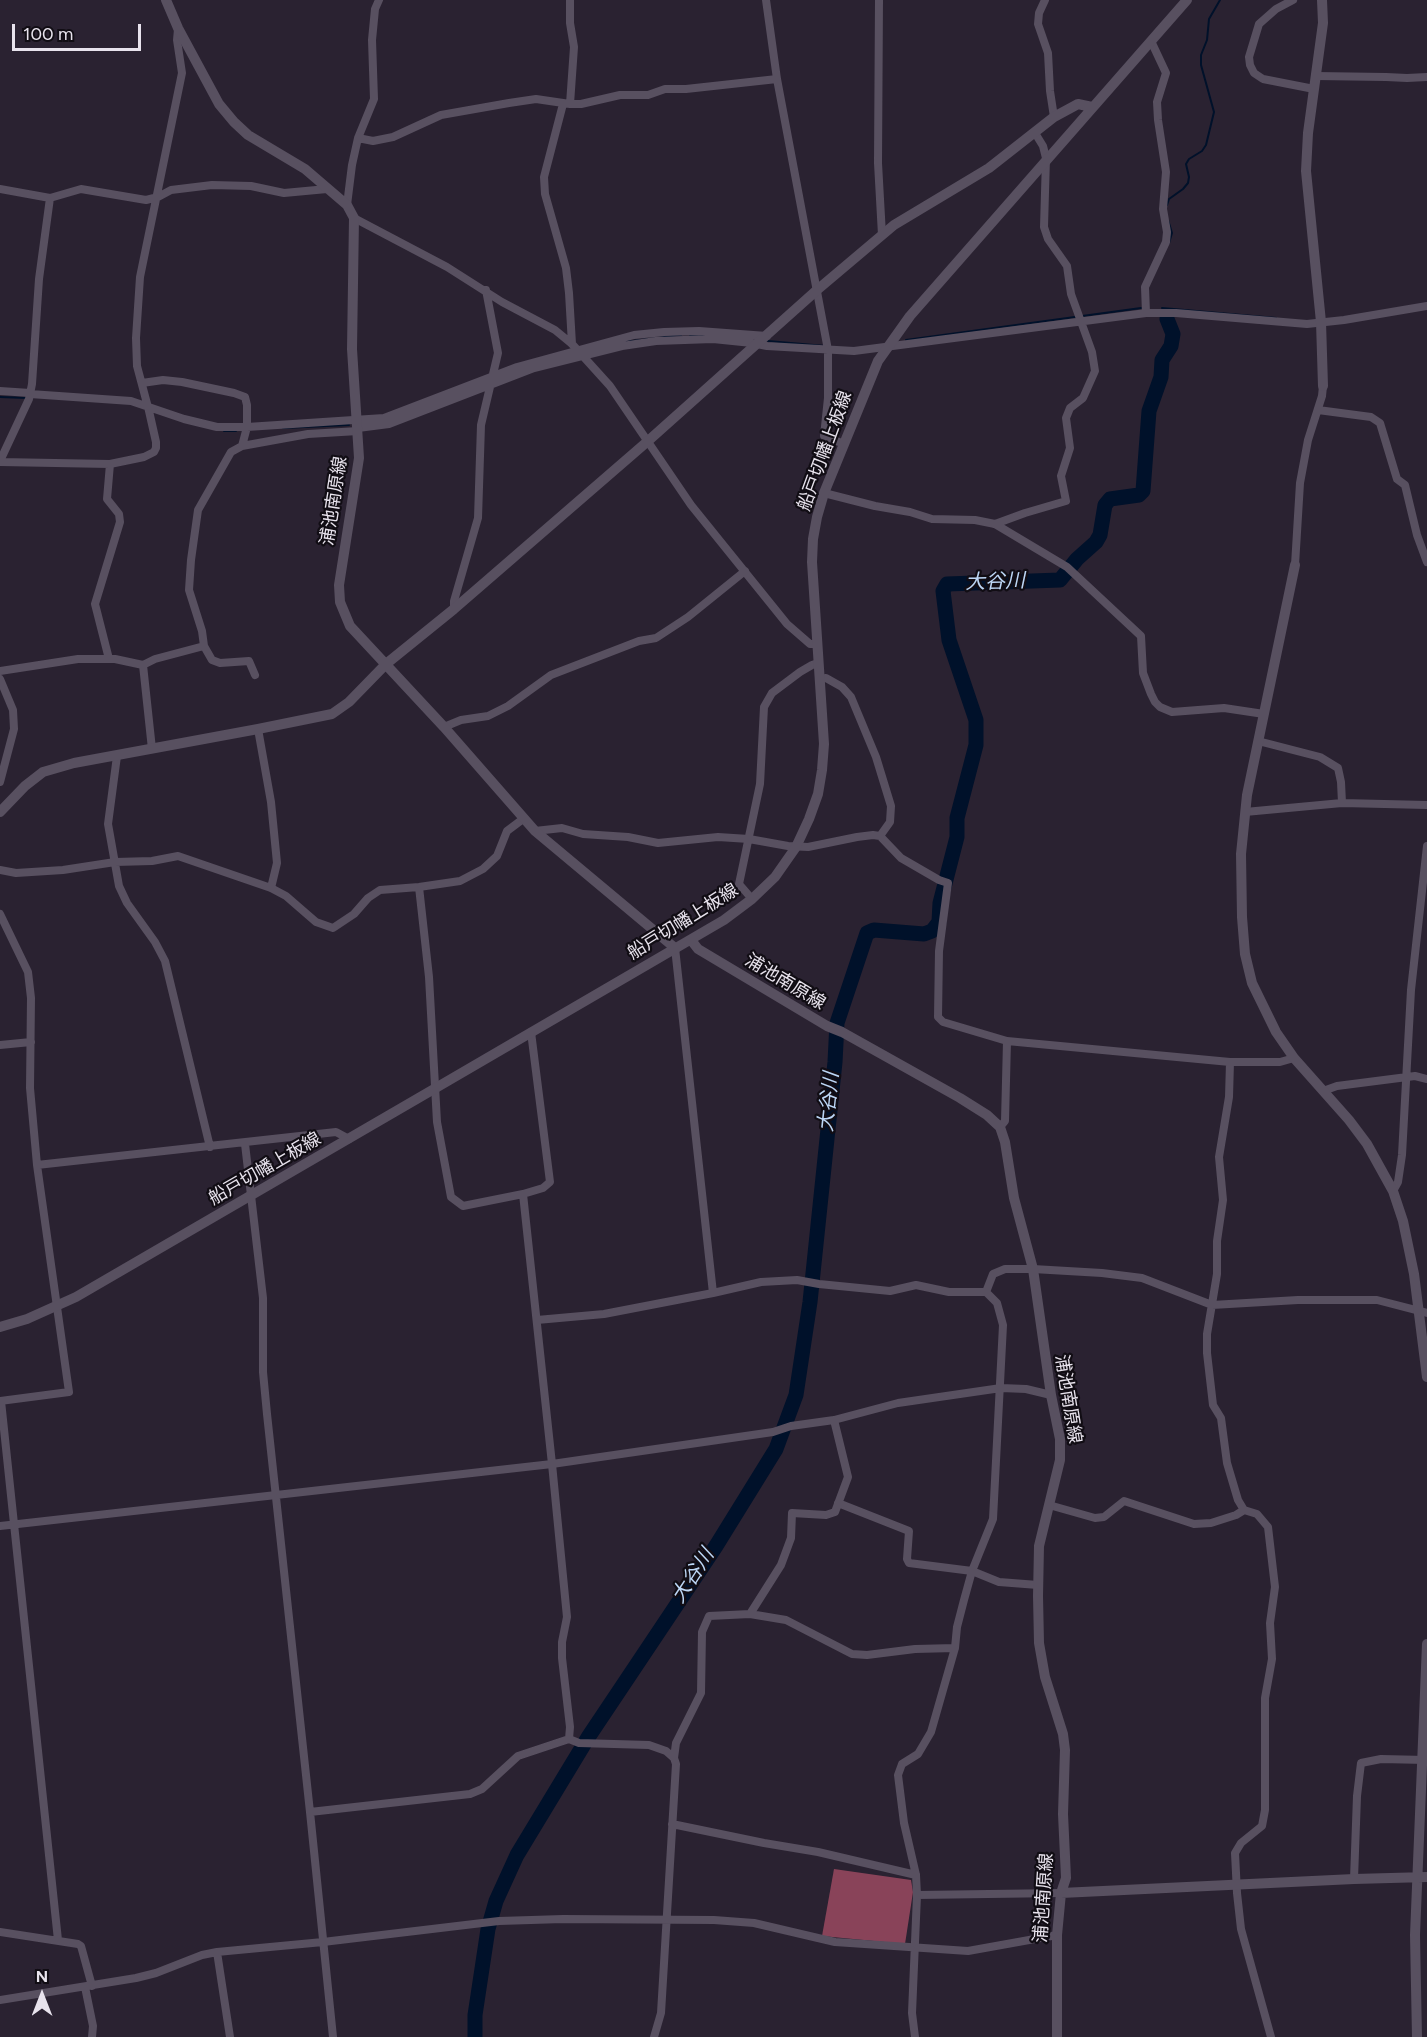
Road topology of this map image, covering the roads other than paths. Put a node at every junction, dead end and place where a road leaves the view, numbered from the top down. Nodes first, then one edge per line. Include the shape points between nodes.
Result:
1 (166, 0) edge
2 (379, 0) edge
3 (570, 0) edge
4 (766, 0) edge
5 (879, 0) edge
6 (1045, 0) edge
7 (1186, 0) edge
8 (1293, 0) edge
9 (1322, 0) edge
10 (178, 28) junction
11 (1151, 40) junction
12 (1316, 76) junction
13 (1427, 77) edge
14 (777, 79) junction
15 (1314, 89) junction
16 (566, 104) junction
17 (1092, 107) junction
18 (1054, 117) junction
19 (1035, 133) junction
20 (358, 138) junction
21 (1046, 162) junction
22 (0, 189) edge
23 (327, 189) junction
24 (158, 197) junction
25 (50, 198) junction
26 (347, 204) junction
27 (354, 218) junction
28 (882, 235) junction
29 (486, 290) junction
30 (817, 290) junction
31 (1427, 306) edge
32 (1146, 313) junction
33 (1079, 318) junction
34 (1321, 322) junction
35 (763, 340) junction
36 (887, 346) junction
37 (828, 347) junction
38 (578, 351) junction
39 (492, 380) junction
40 (142, 383) junction
41 (1323, 386) joint
42 (0, 391) edge
43 (29, 396) junction
44 (148, 408) junction
45 (1318, 410) junction
46 (358, 426) junction
47 (247, 429) junction
48 (648, 441) junction
49 (844, 444) junction
50 (242, 446) junction
51 (0, 462) edge
52 (110, 464) junction
53 (824, 493) junction
54 (996, 524) junction
55 (1427, 562) edge
56 (1295, 565) joint
57 (745, 571) junction
58 (454, 609) junction
59 (817, 644) junction
60 (204, 646) junction
61 (109, 659) junction
62 (818, 663) junction
63 (386, 664) junction
64 (143, 665) junction
65 (0, 671) edge
66 (255, 675) dead end
67 (0, 679) edge
68 (820, 679) junction
69 (1264, 714) junction
70 (444, 727) junction
71 (258, 729) junction
72 (1258, 741) junction
73 (152, 749) junction
74 (117, 756) junction
75 (0, 782) edge
76 (1341, 803) junction
77 (1427, 805) edge
78 (0, 812) edge
79 (1245, 812) junction
80 (523, 819) junction
81 (535, 831) junction
82 (880, 836) junction
83 (749, 839) junction
84 (1427, 846) edge
85 (796, 847) junction
86 (115, 862) junction
87 (0, 870) edge
88 (419, 887) junction
89 (271, 888) junction
90 (752, 899) junction
91 (0, 914) edge
92 (691, 940) junction
93 (675, 948) junction
94 (531, 1032) junction
95 (1007, 1041) junction
96 (30, 1042) junction
97 (0, 1045) edge
98 (1294, 1058) junction
99 (1230, 1062) junction
100 (1407, 1077) junction
101 (1427, 1079) edge
102 (434, 1089) junction
103 (1323, 1091) junction
104 (1000, 1127) junction
105 (349, 1138) junction
106 (245, 1144) junction
107 (210, 1147) junction
108 (37, 1165) junction
109 (1393, 1191) junction
110 (523, 1194) junction
111 (250, 1196) junction
112 (1033, 1269) junction
113 (986, 1292) junction
114 (713, 1293) junction
115 (1212, 1305) junction
116 (56, 1306) junction
117 (1423, 1312) edge
118 (537, 1320) junction
119 (0, 1327) edge
120 (1427, 1377) edge
121 (1001, 1388) junction
122 (1051, 1395) junction
123 (0, 1401) edge
124 (834, 1420) junction
125 (552, 1464) junction
126 (276, 1495) junction
127 (838, 1503) junction
128 (1049, 1505) junction
129 (1244, 1510) junction
130 (13, 1524) junction
131 (0, 1526) edge
132 (972, 1571) junction
133 (1038, 1585) junction
134 (750, 1614) junction
135 (1427, 1644) edge
136 (955, 1648) junction
137 (569, 1739) junction
138 (674, 1758) junction
139 (1424, 1760) edge
140 (310, 1812) junction
141 (672, 1824) junction
142 (916, 1875) junction
143 (1422, 1877) edge
144 (1354, 1879) junction
145 (1237, 1885) junction
146 (1061, 1893) junction
147 (917, 1895) junction
148 (666, 1919) junction
149 (0, 1932) edge
150 (1057, 1935) junction
151 (58, 1940) junction
152 (323, 1942) junction
153 (914, 1947) junction
154 (217, 1952) junction
155 (89, 1987) junction
156 (0, 2000) edge
157 (1420, 2031) edge
158 (92, 2037) edge
159 (230, 2037) edge
160 (333, 2037) edge
161 (654, 2037) edge
162 (915, 2037) edge
163 (1057, 2037) edge
164 (1271, 2037) edge

1 - 10 main road, 浦池南原線
2 - 20 street via 372,40 374,99
3 - 16 street via 574,47
4 - 14 street
5 - 28 street via 878,163
6 - 18 street via 1038,24 1048,53
7 - 11 main road, 船戸切幡上板線
8 - 15 street via 1275,9 1259,24 1250,65 1263,79
9 - 12 main road
10 - 23 main road, 浦池南原線 via 219,104 234,122 248,135 305,169
10 - 24 street via 182,73
11 - 17 main road, 船戸切幡上板線
11 - 32 street via 1166,73 1157,102 1166,172 1163,209 1167,232 1145,286
12 - 13 street
12 - 15 main road
14 - 16 street via 665,89 648,95 620,95
14 - 30 street
15 - 34 main road via 1306,171
16 - 20 street via 536,99 509,103 441,115 393,137 373,141
16 - 38 street via 544,177 545,194 566,268
17 - 18 main road via 1078,104
17 - 21 main road, 船戸切幡上板線
18 - 19 main road
19 - 21 street
19 - 28 main road via 989,168
20 - 26 street
21 - 33 street via 1044,227 1067,266
21 - 36 main road, 船戸切幡上板線
22 - 25 street
23 - 24 street via 284,193 251,186 212,185 171,190
23 - 26 main road, 浦池南原線
24 - 25 street via 146,200 81,189
24 - 40 street via 140,277 136,338
25 - 43 street
26 - 27 main road, 浦池南原線
27 - 29 street
27 - 46 main road, 浦池南原線 via 352,340
28 - 30 main road
29 - 38 street via 555,330
29 - 39 street via 498,353
30 - 35 main road
30 - 37 street
31 - 34 street
32 - 33 street
32 - 34 street
33 - 36 street
33 - 54 street via 1095,371 1083,398 1070,408 1066,418 1070,448 1061,476 1066,501
34 - 41 main road
35 - 37 street
35 - 38 street via 656,341
35 - 38 street via 699,331 664,332 634,335
35 - 48 main road
36 - 37 street via 854,351
36 - 49 main road, 船戸切幡上板線 via 869,379
37 - 49 street via 824,436
38 - 39 street via 525,364
38 - 48 street via 610,386
39 - 46 street
39 - 58 street via 481,425 478,518
40 - 44 street
40 - 47 street via 182,382 234,393 244,398 247,405
41 - 45 street
42 - 43 street
43 - 44 street via 131,401
43 - 51 street
44 - 47 street via 217,427
44 - 52 street via 156,442 154,452
45 - 55 street via 1371,417 1380,423 1397,479 1405,485
45 - 56 street via 1300,483
46 - 47 street
46 - 50 street
46 - 63 main road, 浦池南原線 via 359,458 339,593 350,626
47 - 50 street
48 - 57 street via 691,505
48 - 58 main road
49 - 53 main road, 船戸切幡上板線
50 - 60 street via 231,452 198,510 189,590
51 - 52 street
52 - 61 street via 107,499 119,514 120,522 95,604
53 - 54 street via 932,519
53 - 59 main road, 船戸切幡上板線 via 813,539
54 - 69 street via 1069,569 1141,636 1143,673 1160,707 1172,712 1224,708
56 - 69 main road
57 - 59 street via 787,624 810,644
57 - 70 street via 656,638 551,675 488,716
58 - 63 main road
59 - 62 main road, 船戸切幡上板線
60 - 64 street
60 - 66 street via 212,660 220,663 249,661
61 - 64 street
61 - 65 street via 78,659
62 - 68 main road, 船戸切幡上板線
62 - 83 street via 772,693 764,707 760,784
63 - 70 main road, 浦池南原線
63 - 71 main road via 332,714
64 - 73 street
67 - 75 street via 13,710 14,729
68 - 82 street via 842,687 851,698 876,757 891,806 890,822
68 - 85 main road, 船戸切幡上板線 via 822,770 818,794
69 - 72 main road
70 - 80 main road, 浦池南原線
71 - 73 main road
71 - 89 street via 277,862
72 - 76 street via 1320,757 1338,768
72 - 79 main road
73 - 74 main road
74 - 78 main road via 43,772
74 - 86 street via 108,824
76 - 77 street
76 - 79 street
79 - 98 main road via 1241,854 1245,954 1263,1009
80 - 81 main road, 浦池南原線
80 - 88 street via 507,831 497,856 483,869 460,880
81 - 83 street via 562,828 658,843 718,837
81 - 93 main road, 浦池南原線
82 - 85 street
82 - 95 street via 901,858 948,883 939,951 938,1017 943,1022
83 - 85 street
83 - 90 street via 739,884
84 - 100 street via 1411,990
85 - 90 main road, 船戸切幡上板線 via 775,877
86 - 87 street via 63,870
86 - 89 street via 178,856
86 - 107 street via 127,903 165,961
88 - 89 street via 380,890 333,928 316,922
88 - 102 street via 429,977
90 - 92 main road, 船戸切幡上板線
91 - 96 street via 28,972
92 - 93 main road, 船戸切幡上板線
92 - 104 main road, 浦池南原線 via 698,950 987,1115
93 - 94 main road, 船戸切幡上板線
93 - 114 street
94 - 102 main road, 船戸切幡上板線
94 - 110 street via 550,1182
95 - 99 street
95 - 104 street via 1005,1121
96 - 97 street
96 - 108 street
98 - 99 street via 1280,1062
98 - 103 main road
99 - 115 street via 1219,1156 1223,1200
100 - 101 street
100 - 103 street
100 - 109 street via 1402,1155
102 - 105 main road, 船戸切幡上板線
102 - 110 street via 452,1197 463,1206
103 - 109 main road via 1366,1144
104 - 112 main road, 浦池南原線
105 - 106 street via 336,1132
105 - 111 main road, 船戸切幡上板線
106 - 107 street
106 - 111 street
107 - 108 street
108 - 116 street
109 - 117 main road
110 - 118 street
111 - 116 main road, 船戸切幡上板線
111 - 126 street via 263,1298 263,1372
112 - 113 street via 1005,1269 993,1274
112 - 115 street via 1142,1278
112 - 122 main road, 浦池南原線
113 - 114 street via 949,1292 916,1285 890,1291 807,1280 761,1282
113 - 121 street via 997,1303 1003,1325
114 - 118 street via 603,1314
115 - 117 street via 1377,1300
115 - 129 street via 1207,1334 1210,1388 1213,1405 1221,1418 1227,1463
116 - 119 main road, 船戸切幡上板線
116 - 123 street via 69,1392
117 - 120 main road
118 - 125 street
121 - 122 street
121 - 124 street via 898,1403
121 - 132 street via 993,1519
122 - 128 main road, 浦池南原線 via 1060,1460
123 - 130 street
124 - 125 street
124 - 127 street via 848,1477
125 - 126 street
125 - 137 street via 567,1617 562,1642
126 - 130 street
126 - 140 street
127 - 132 street via 909,1531 909,1563
127 - 134 street via 835,1512 826,1515 792,1513 791,1538 781,1565
128 - 129 street via 1095,1518 1104,1517 1124,1502 1194,1524 1211,1523
128 - 133 main road, 浦池南原線 via 1039,1546
129 - 145 street via 1257,1514 1268,1527 1275,1587 1270,1623 1272,1659 1265,1698 1265,1810 1262,1826 1235,1852
130 - 131 street
130 - 151 street
132 - 133 street via 999,1582
132 - 136 street
133 - 146 main road, 浦池南原線 via 1039,1643 1065,1750 1066,1878
134 - 136 street via 786,1620 852,1654
134 - 138 street via 709,1617 702,1632 701,1693 676,1743
135 - 139 main road
136 - 142 street via 931,1732 918,1754 902,1764 898,1775
137 - 138 street via 579,1743 648,1745
137 - 140 street via 518,1756 482,1789 470,1794
138 - 141 street
139 - 143 main road
139 - 144 street via 1381,1759 1361,1763
140 - 152 street
141 - 142 street
141 - 148 street
142 - 147 street
143 - 144 main road
143 - 157 main road via 1414,1984
144 - 145 main road
145 - 146 main road
145 - 164 street via 1241,1929
146 - 147 street
146 - 150 main road, 浦池南原線
147 - 153 street
148 - 152 street via 495,1922
148 - 153 street via 754,1923 835,1942
148 - 161 street via 661,2013
149 - 151 street
150 - 153 street via 968,1951
150 - 163 main road, 浦池南原線
151 - 155 street via 81,1946
152 - 154 street
152 - 160 street
153 - 162 street
154 - 155 street via 146,1976
154 - 159 street
155 - 156 street
155 - 158 street

